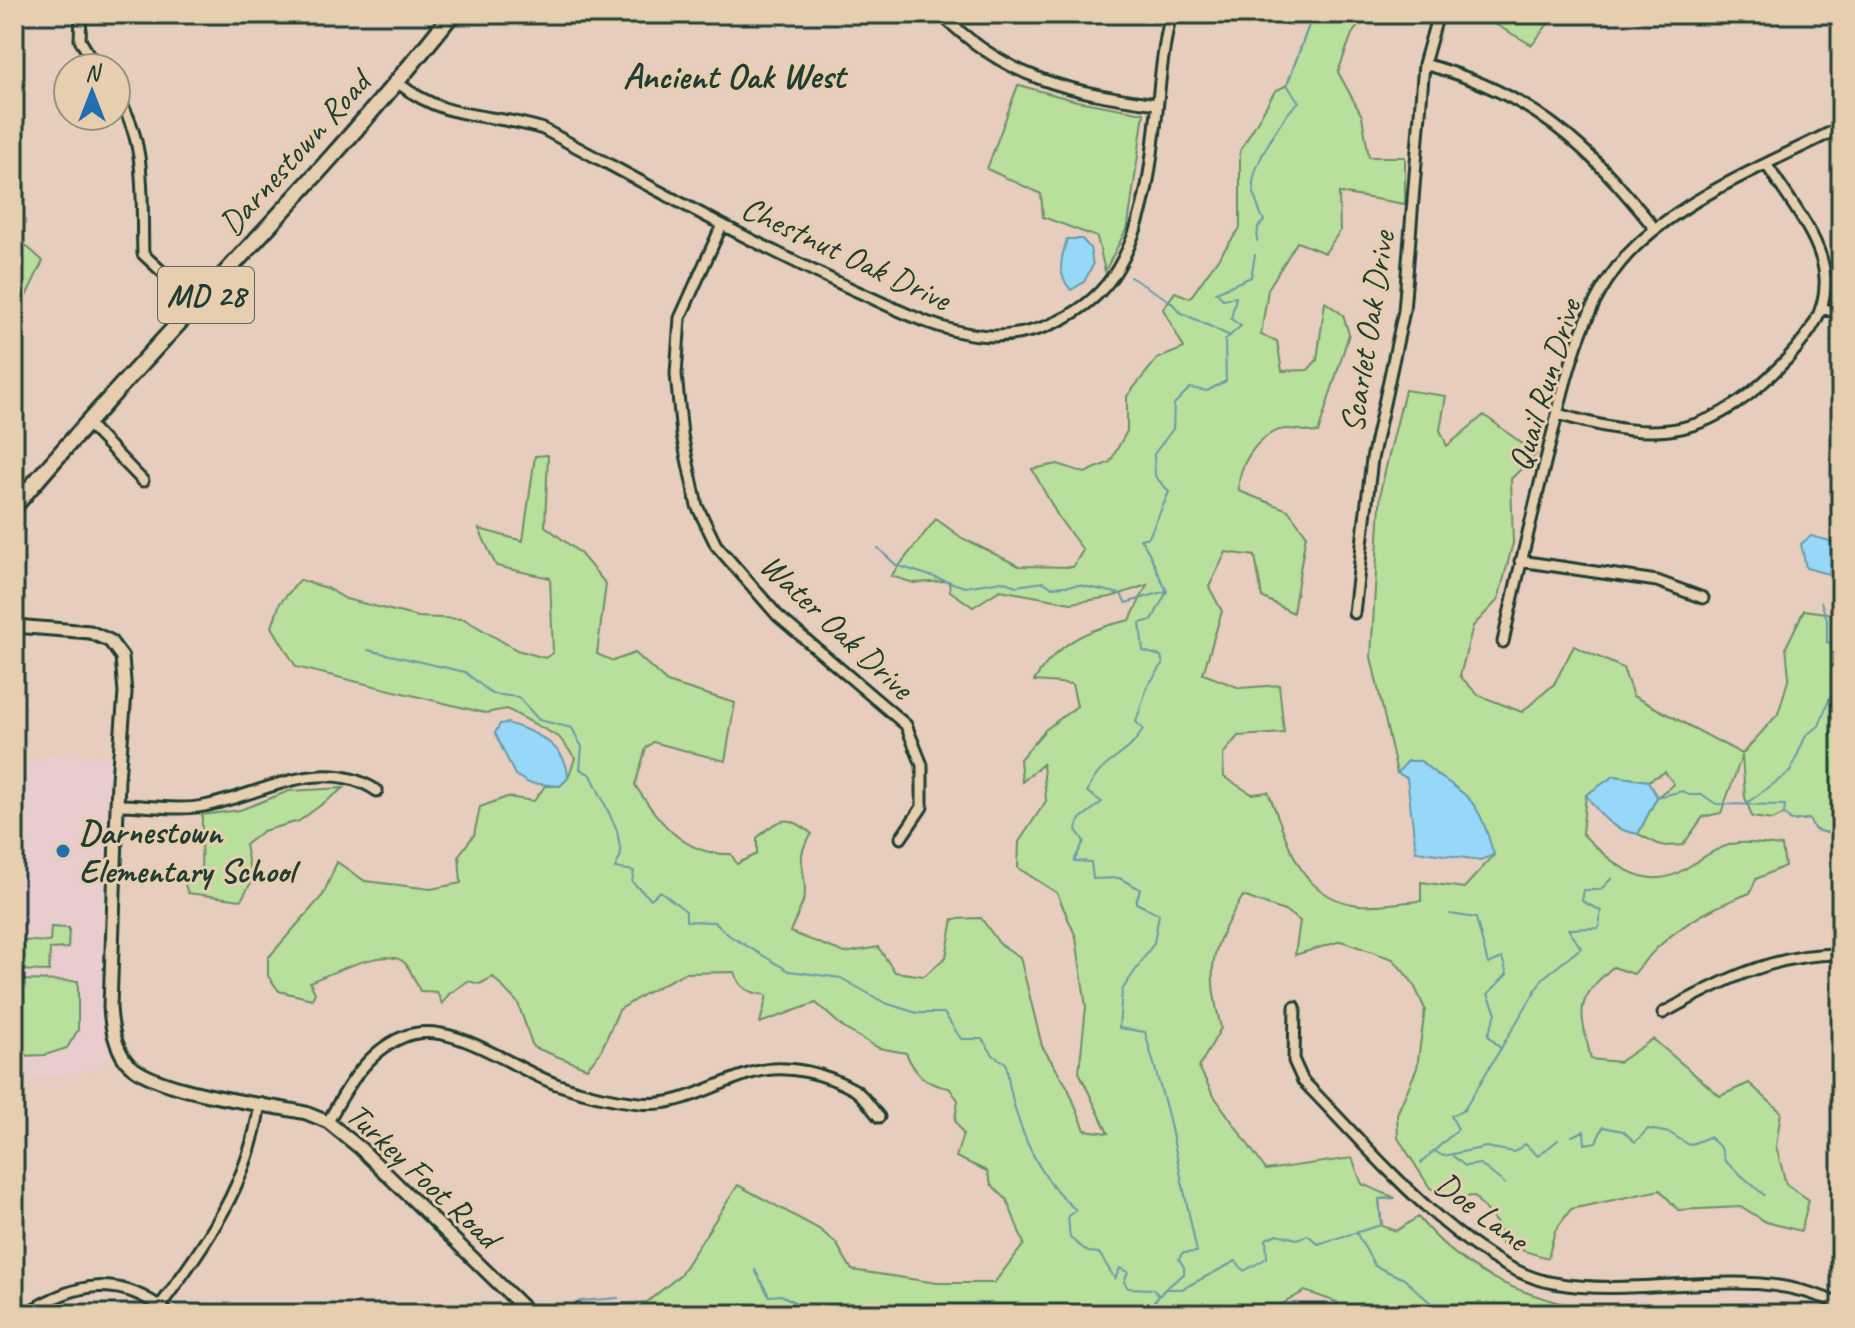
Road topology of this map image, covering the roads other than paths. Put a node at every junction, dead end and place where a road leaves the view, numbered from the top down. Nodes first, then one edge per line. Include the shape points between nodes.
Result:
1 (81, 14) edge
2 (452, 14) edge
3 (941, 14) edge
4 (1171, 14) edge
5 (1438, 14) edge
6 (87, 52) edge
7 (1424, 64) junction
8 (398, 83) junction
9 (1157, 104) junction
10 (132, 126) edge
11 (1841, 127) edge
12 (1767, 165) junction
13 (722, 225) junction
14 (1655, 229) junction
15 (197, 304) junction
16 (1822, 308) junction
17 (1841, 314) edge
18 (1558, 414) junction
19 (86, 422) junction
20 (143, 481) dead end
21 (14, 507) edge
22 (1520, 561) junction
23 (1703, 598) dead end
24 (1354, 613) dead end
25 (14, 626) edge
26 (1503, 642) dead end
27 (377, 791) dead end
28 (118, 805) junction
29 (901, 838) dead end
30 (1841, 954) edge
31 (1295, 1007) dead end
32 (1663, 1013) dead end
33 (260, 1103) junction
34 (879, 1117) dead end
35 (328, 1122) junction
36 (1841, 1305) edge
37 (160, 1306) junction
38 (25, 1314) edge
39 (169, 1314) edge
40 (530, 1314) edge

1 - 6 street via 80,40
2 - 8 main road, Darnestown Road / MD 28
3 - 9 street via 997,61 1043,82
4 - 9 street, Chestnut Oak Drive
5 - 7 street, Scarlet Oak Drive
7 - 14 street via 1499,90 1564,130 1609,172
7 - 24 street, Scarlet Oak Drive via 1404,311 1372,459
8 - 13 street, Chestnut Oak Drive via 452,114 514,120 543,129
8 - 15 main road, Darnestown Road / MD 28
9 - 13 street, Chestnut Oak Drive via 1141,204 1119,266 1085,306 1058,322 1021,333 981,335 931,324
10 - 15 street via 140,158 143,254
11 - 12 street, Quail Run Drive
12 - 14 street, Quail Run Drive
12 - 16 street via 1820,254 1826,280
13 - 29 street, Water Oak Drive via 680,318 676,374 697,506 716,545 778,616 906,725 922,765 922,807
14 - 18 street, Quail Run Drive via 1622,261 1592,306
15 - 19 main road, Darnestown Road / MD 28
16 - 17 street
16 - 18 street via 1809,335 1761,386 1730,410 1700,423 1633,432
18 - 22 street, Quail Run Drive
19 - 20 street
19 - 21 main road, Darnestown Road / MD 28
22 - 23 street via 1657,581
22 - 26 street, Quail Run Drive
25 - 28 street, Turkey Foot Road via 90,632 110,641 122,657
27 - 28 street via 346,776 317,777 201,807
28 - 33 street, Turkey Foot Road via 110,1007 117,1044 133,1068 152,1080
30 - 32 street via 1754,968
31 - 36 street, Doe Lane via 1294,1061 1303,1081 1446,1225 1488,1257 1554,1283 1616,1288 1772,1283 1808,1290
33 - 35 street, Turkey Foot Road
33 - 37 street via 253,1145 231,1203
34 - 35 street via 857,1092 818,1074 777,1069 684,1099 642,1103 600,1096 554,1083 444,1034 404,1036 371,1058
35 - 40 street, Turkey Foot Road
37 - 38 street via 141,1295 103,1286 61,1293
37 - 39 street

